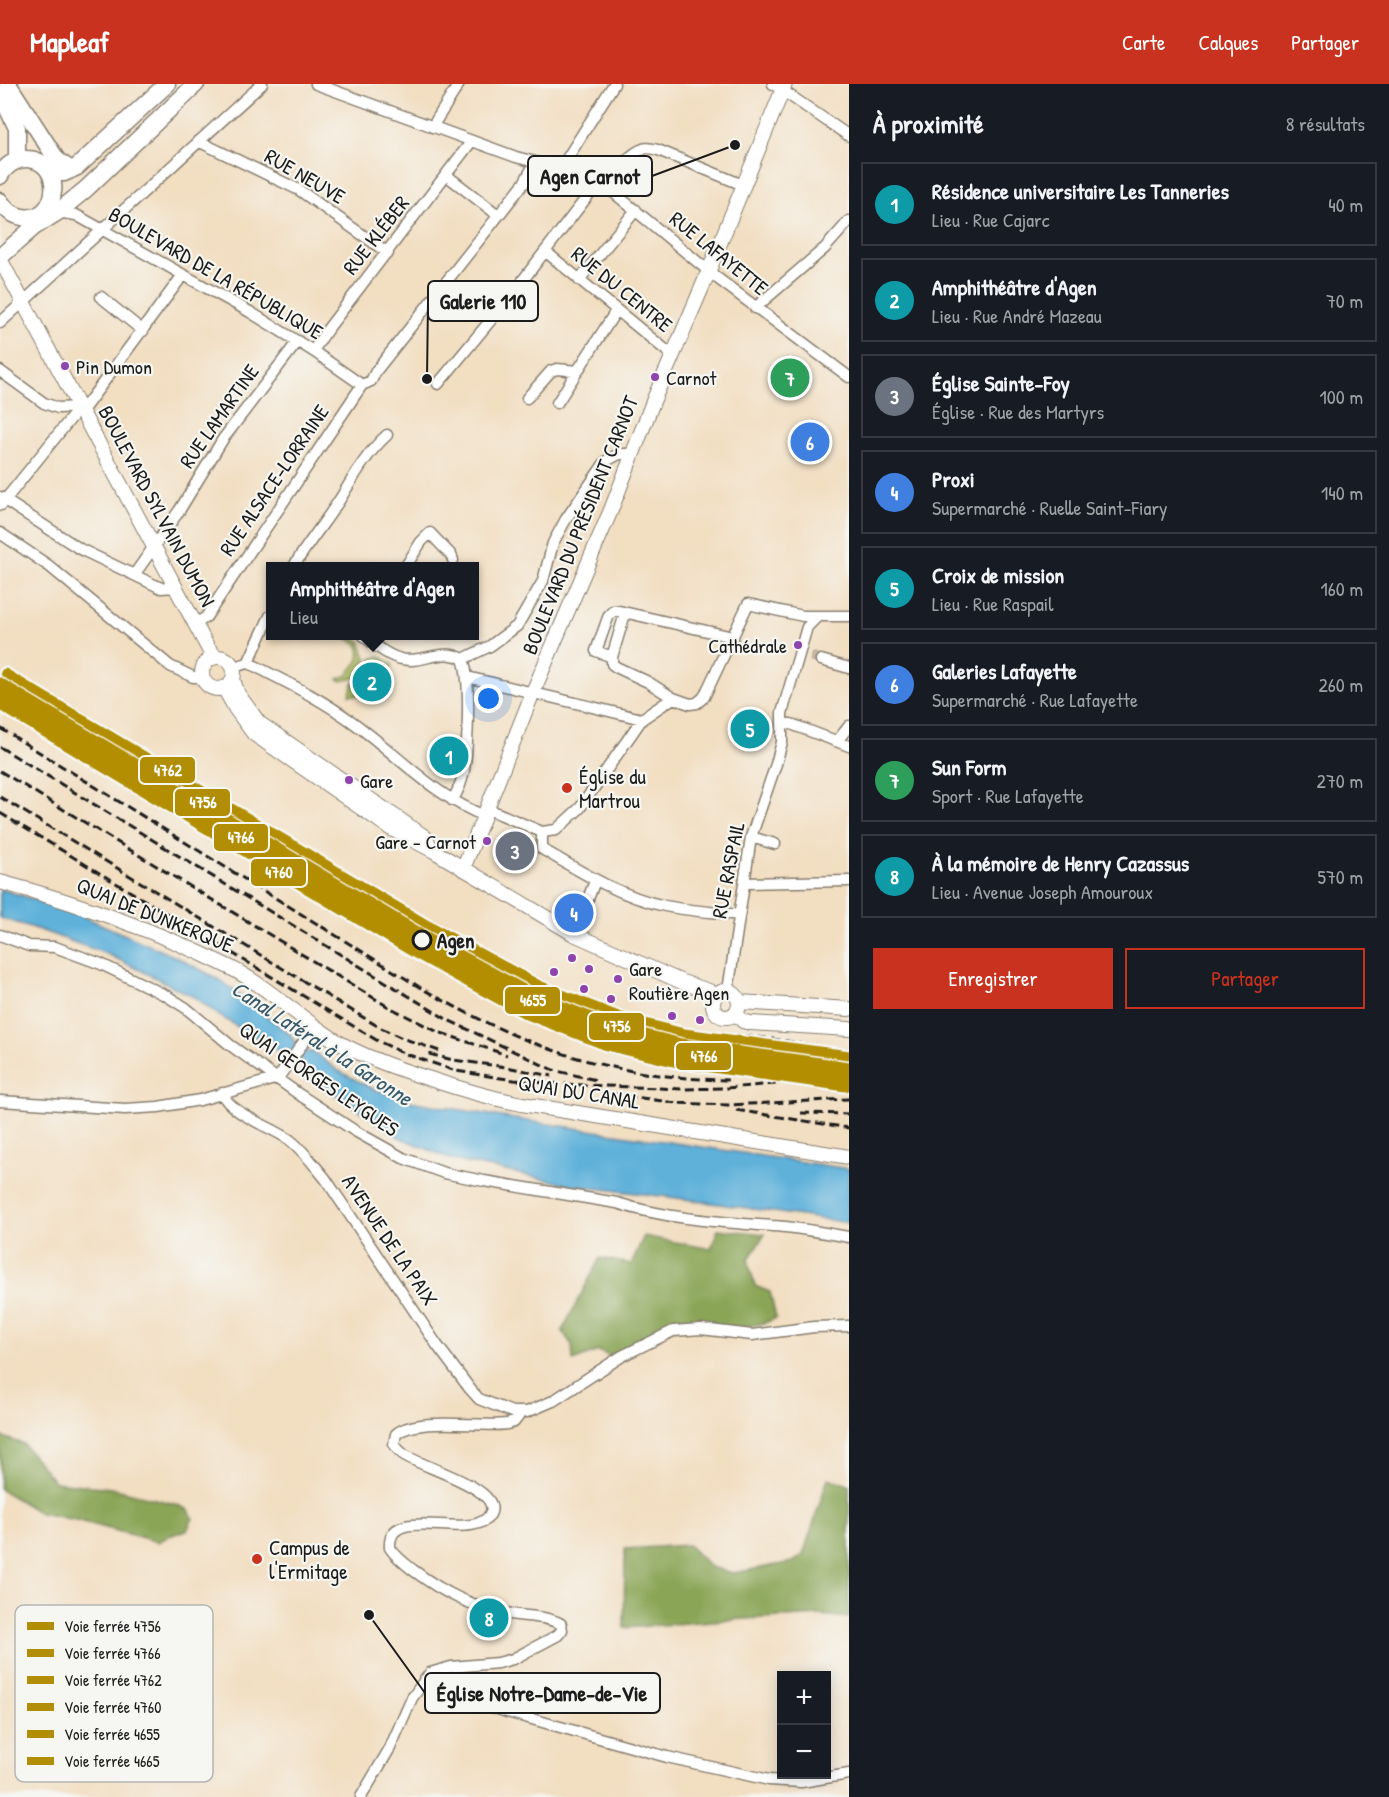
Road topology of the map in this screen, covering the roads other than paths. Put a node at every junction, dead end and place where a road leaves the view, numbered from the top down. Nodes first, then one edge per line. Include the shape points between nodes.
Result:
1 (8, 84) edge
2 (166, 84) edge
3 (196, 84) edge
4 (262, 84) edge
5 (316, 84) edge
6 (459, 84) edge
7 (614, 84) edge
8 (780, 86) edge
9 (0, 93) edge
10 (432, 127) junction
11 (849, 136) edge
12 (198, 141) junction
13 (471, 142) junction
14 (535, 163) junction
15 (6, 167) edge
16 (561, 168) junction
17 (71, 170) junction
18 (51, 173) junction
19 (447, 175) junction
20 (602, 182) junction
21 (743, 185) junction
22 (0, 201) edge
23 (636, 210) junction
24 (51, 212) junction
25 (498, 215) junction
26 (849, 221) edge
27 (100, 230) junction
28 (546, 252) junction
29 (388, 253) junction
30 (0, 258) edge
31 (709, 271) junction
32 (183, 275) junction
33 (579, 279) junction
34 (523, 280) dead end
35 (514, 292) dead end
36 (101, 297) dead end
37 (23, 303) junction
38 (755, 308) junction
39 (616, 311) junction
40 (0, 323) edge
41 (143, 331) junction
42 (298, 341) junction
43 (313, 351) junction
44 (673, 356) junction
45 (0, 371) edge
46 (578, 371) junction
47 (849, 377) edge
48 (438, 384) dead end
49 (362, 385) junction
50 (527, 398) dead end
51 (558, 403) dead end
52 (81, 409) junction
53 (387, 435) dead end
54 (632, 454) junction
55 (2, 501) edge
56 (0, 533) edge
57 (155, 547) junction
58 (453, 560) dead end
59 (297, 562) edge
60 (409, 562) edge
61 (134, 575) junction
62 (176, 587) junction
63 (621, 611) junction
64 (818, 616) junction
65 (849, 616) edge
66 (196, 624) junction
67 (266, 624) edge
68 (733, 637) junction
69 (369, 640) edge
70 (211, 655) junction
71 (810, 656) junction
72 (612, 657) junction
73 (463, 659) junction
74 (248, 663) junction
75 (849, 668) edge
76 (202, 677) junction
77 (230, 678) junction
78 (467, 678) junction
79 (533, 692) junction
80 (674, 698) junction
81 (642, 719) junction
82 (782, 724) junction
83 (849, 726) edge
84 (838, 740) junction
85 (849, 746) edge
86 (452, 800) junction
87 (487, 812) junction
88 (542, 832) junction
89 (751, 837) junction
90 (775, 844) dead end
91 (433, 849) junction
92 (465, 862) junction
93 (595, 881) junction
94 (849, 881) edge
95 (0, 882) edge
96 (745, 883) junction
97 (739, 915) junction
98 (574, 934) junction
99 (0, 935) edge
100 (722, 994) junction
101 (737, 1007) junction
102 (849, 1009) edge
103 (313, 1029) junction
104 (849, 1029) edge
105 (281, 1075) junction
106 (222, 1093) junction
107 (200, 1100) junction
108 (0, 1101) edge
109 (238, 1110) junction
110 (846, 1156) edge
111 (849, 1237) edge
112 (849, 1326) edge
113 (523, 1413) junction
114 (424, 1680) junction
115 (849, 1774) edge
116 (361, 1797) edge

1 - 17 main road via 57,160
2 - 17 main road
3 - 24 main road via 86,189
4 - 12 street
5 - 10 street, RUE LAFAYETTE
6 - 10 street
7 - 16 street
8 - 11 street
8 - 21 street, BOULEVARD DU PRÉSIDENT CARNOT
9 - 15 main road via 16,128
10 - 13 street, RUE LAFAYETTE
12 - 27 street
12 - 29 street, RUE NEUVE via 299,190
13 - 14 street, RUE LAFAYETTE
13 - 19 street, RUE KLÉBER
14 - 16 street, RUE LAFAYETTE
14 - 25 street, RUE ALSACE-LORRAINE
15 - 18 main road via 33,160
16 - 20 street, RUE LAFAYETTE
17 - 18 main road
18 - 24 main road
19 - 25 street
19 - 29 street, RUE KLÉBER
20 - 21 street via 646,148
20 - 23 street, RUE LAFAYETTE
20 - 28 street
21 - 31 street, BOULEVARD DU PRÉSIDENT CARNOT
22 - 24 main road via 18,216
23 - 31 street, RUE LAFAYETTE
23 - 33 street
24 - 27 street, BOULEVARD DE LA RÉPUBLIQUE via 76,215
24 - 30 main road
25 - 49 street, RUE ALSACE-LORRAINE via 371,381
26 - 38 street via 825,248
27 - 32 street, BOULEVARD DE LA RÉPUBLIQUE
27 - 37 street
28 - 33 street, RUE DU CENTRE
28 - 34 street
29 - 43 street, RUE KLÉBER
30 - 37 street, BOULEVARD SYLVAIN DUMON
31 - 38 street, RUE LAFAYETTE
31 - 44 street, BOULEVARD DU PRÉSIDENT CARNOT
32 - 41 street
32 - 42 street, BOULEVARD DE LA RÉPUBLIQUE
33 - 39 street, RUE DU CENTRE
35 - 48 street
36 - 41 street
37 - 40 street
37 - 52 street, BOULEVARD SYLVAIN DUMON
38 - 47 street, RUE LAFAYETTE
39 - 44 street, RUE DU CENTRE
39 - 46 street
41 - 52 street
42 - 43 street, BOULEVARD DE LA RÉPUBLIQUE
42 - 57 street, RUE LAMARTINE via 223,439
43 - 49 street, BOULEVARD DE LA RÉPUBLIQUE
44 - 54 street, BOULEVARD DU PRÉSIDENT CARNOT
45 - 52 street via 44,403
46 - 50 street via 551,371
46 - 51 street
49 - 66 street, RUE ALSACE-LORRAINE via 206,617
52 - 55 street
52 - 57 street, BOULEVARD SYLVAIN DUMON
53 - 59 street via 359,466
54 - 73 street via 619,454 606,461 561,526 543,581 517,626
54 - 79 street, BOULEVARD DU PRÉSIDENT CARNOT
55 - 61 street via 80,549
56 - 76 street via 49,566 170,666
57 - 61 street, RUE LAMARTINE
57 - 62 street, BOULEVARD SYLVAIN DUMON
58 - 60 street via 430,533
61 - 62 street via 161,588
62 - 66 street, BOULEVARD SYLVAIN DUMON
63 - 68 street
63 - 72 street via 624,616
63 - 72 street via 609,615 596,651
64 - 65 street
64 - 68 street via 748,604
64 - 71 street, RUE RASPAIL via 807,627
66 - 70 street, BOULEVARD SYLVAIN DUMON
67 - 74 street
68 - 80 street via 704,698 697,704
69 - 73 street via 402,659 447,653
70 - 76 street
70 - 77 street via 225,658
71 - 75 street
71 - 82 street, RUE RASPAIL via 782,713
72 - 80 street via 616,667
73 - 78 street
74 - 77 street
74 - 86 street via 352,721
76 - 77 street via 211,687
77 - 91 street via 259,723 425,837
77 - 91 street via 235,708 254,734 390,828
78 - 79 street
78 - 86 street via 464,770
79 - 81 street
79 - 87 street, BOULEVARD DU PRÉSIDENT CARNOT
80 - 81 street
81 - 88 street via 580,808 556,830
82 - 84 street
82 - 89 street, RUE RASPAIL via 776,765
83 - 84 street
84 - 85 street
86 - 87 street
87 - 88 street
87 - 92 street, BOULEVARD DU PRÉSIDENT CARNOT
88 - 93 street via 542,849
89 - 90 street
89 - 96 street, RUE RASPAIL
91 - 92 street
92 - 98 street
93 - 97 street via 665,906
93 - 98 street
94 - 96 street
95 - 103 street, QUAI DE DUNKERQUE via 99,913 190,949 246,977
96 - 97 street, RUE RASPAIL
97 - 100 street, RUE RASPAIL
98 - 100 street via 682,982
99 - 105 street, QUAI GEORGES LEYGUES via 29,946 55,947 167,996 230,1045
100 - 101 street via 734,993
100 - 101 street via 714,1006 720,1015 727,1016
101 - 102 street
101 - 104 street via 746,1022
103 - 105 street
103 - 110 street, QUAI DU CANAL via 398,1069 494,1099
105 - 106 street via 272,1081
105 - 111 street, QUAI GEORGES LEYGUES via 300,1095 377,1144 444,1173 634,1209
106 - 107 street
106 - 109 street, AVENUE DE LA PAIX
107 - 108 street via 125,1109
107 - 109 street
109 - 113 street, AVENUE DE LA PAIX via 290,1140 307,1156 474,1394 489,1404
112 - 113 street via 752,1335 692,1329 673,1332 622,1356 553,1401
113 - 114 street via 507,1424 452,1423 408,1427 396,1434 394,1444 403,1455 473,1487 492,1505 487,1518 474,1524 399,1527 390,1548 424,1579 465,1602 554,1621 561,1624 562,1630 513,1659 437,1670
114 - 115 street via 439,1689 507,1712 668,1757 769,1780 801,1782
114 - 116 street

